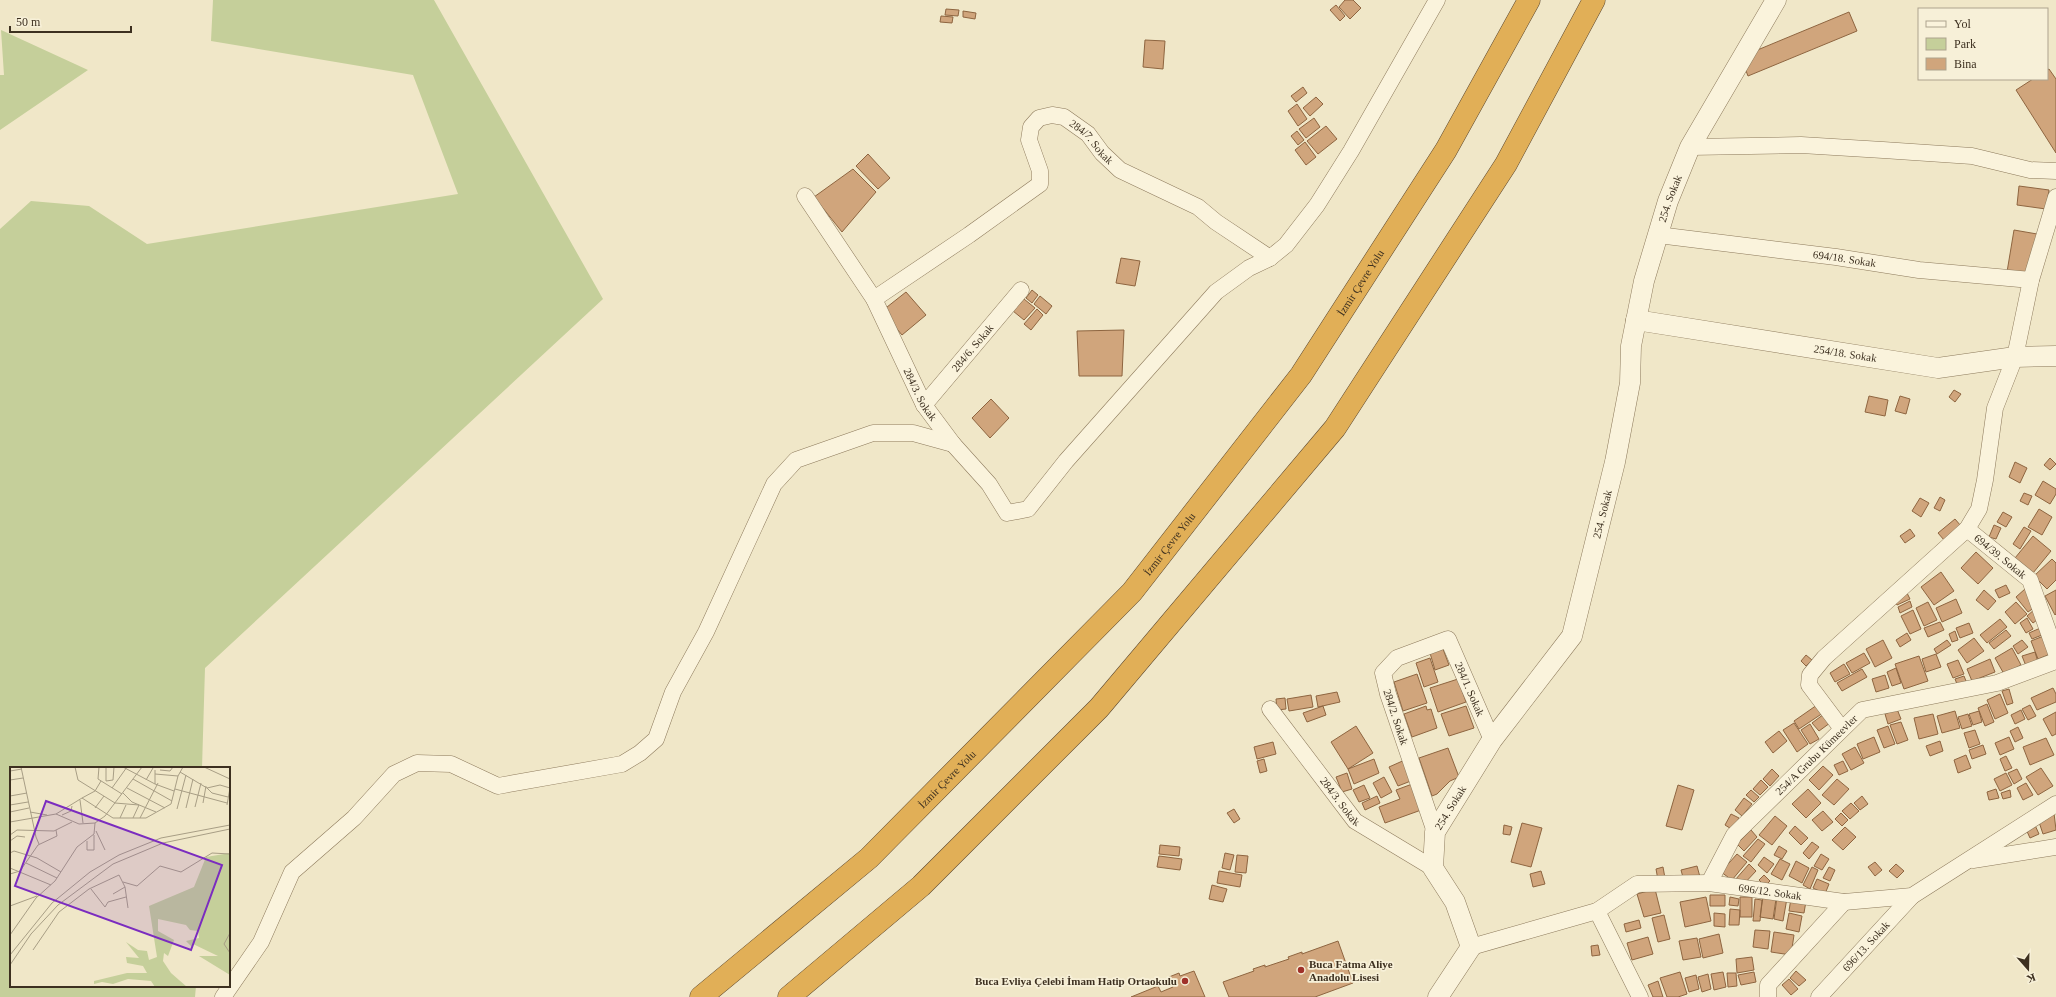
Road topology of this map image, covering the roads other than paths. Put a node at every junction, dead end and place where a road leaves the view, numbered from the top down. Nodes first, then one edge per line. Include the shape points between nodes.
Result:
1 (1438, 0) edge
2 (1529, 0) edge
3 (1594, 0) edge
4 (1776, 0) edge
5 (1690, 147) junction
6 (2056, 171) edge
7 (805, 196) dead end
8 (2056, 197) edge
9 (1658, 235) junction
10 (1270, 258) junction
11 (2031, 280) junction
12 (1021, 290) dead end
13 (874, 299) junction
14 (1636, 320) junction
15 (2056, 356) edge
16 (2015, 357) junction
17 (924, 405) junction
18 (953, 444) junction
19 (1967, 529) junction
20 (1448, 639) joint
21 (2056, 653) edge
22 (2056, 661) edge
23 (1270, 709) dead end
24 (1842, 730) junction
25 (1492, 740) junction
26 (2056, 804) edge
27 (1435, 832) junction
28 (2056, 847) edge
29 (1967, 861) junction
30 (1433, 868) junction
31 (1709, 883) junction
32 (1912, 896) junction
33 (1844, 902) junction
34 (1597, 911) junction
35 (1471, 947) junction
36 (230, 987) edge
37 (230, 987) edge
38 (223, 997) edge
39 (701, 997) edge
40 (788, 997) edge
41 (1438, 997) edge
42 (1640, 997) edge
43 (1768, 997) edge
44 (1819, 997) edge

1 - 10 street via 1317,205 1286,245
2 - 39 highway, İzmir Çevre Yolu via 1446,150 1301,375 1132,592 869,858
3 - 40 highway via 1506,164 1335,428 1099,708 921,886
4 - 5 street, 254. Sokak
5 - 6 street via 1801,145 1883,150 1972,156 2030,170
5 - 9 street, 254. Sokak via 1668,201
7 - 13 street, 284/3. Sokak
8 - 11 street
9 - 11 street, 694/18. Sokak via 1919,270
9 - 14 street, 254. Sokak via 1644,281
10 - 13 street, 284/7. Sokak via 1198,207 1120,170 1102,153 1088,134 1064,117 1052,115 1039,118 1031,127 1029,140 1040,171 1040,184
10 - 18 street, 284/3. Sokak via 1249,268 1216,292 1066,461 1028,509 1007,513 989,484
11 - 16 street
12 - 17 street, 284/6. Sokak
13 - 17 street, 284/3. Sokak
14 - 16 street, 254/18. Sokak via 1938,368
14 - 25 street, 254. Sokak via 1631,346 1630,384 1615,462 1572,636
15 - 16 street, 254/18. Sokak
16 - 19 street via 1995,408 1986,480 1979,509
17 - 18 street, 284/3. Sokak
18 - 37 street via 913,433 873,433 796,460 774,484 706,632 673,692 656,739 622,764 498,786 451,764 417,763 394,774 354,818 292,872 261,942
19 - 21 street, 694/39. Sokak via 2030,580
19 - 24 street via 1824,658 1810,674 1809,685
20 - 25 street, 284/1. Sokak
20 - 27 street, 284/2. Sokak via 1397,658 1383,673
22 - 24 street, 254/A Grubu Kümeevler via 1997,683 1862,710
23 - 30 street, 284/3. Sokak via 1356,821
24 - 31 street, 254/A Grubu Kümeevler via 1734,835
25 - 27 street, 254. Sokak
26 - 29 street, 696/12. Sokak
27 - 30 street, 254. Sokak
28 - 29 street
29 - 32 street, 696/12. Sokak
30 - 35 street via 1455,902
31 - 33 street, 696/12. Sokak
31 - 34 street, 696/12. Sokak via 1636,884
32 - 33 street, 696/12. Sokak
32 - 44 street, 696/13. Sokak
33 - 43 street via 1768,985
34 - 35 street, 696/12. Sokak
34 - 42 street
35 - 41 street
36 - 38 street

